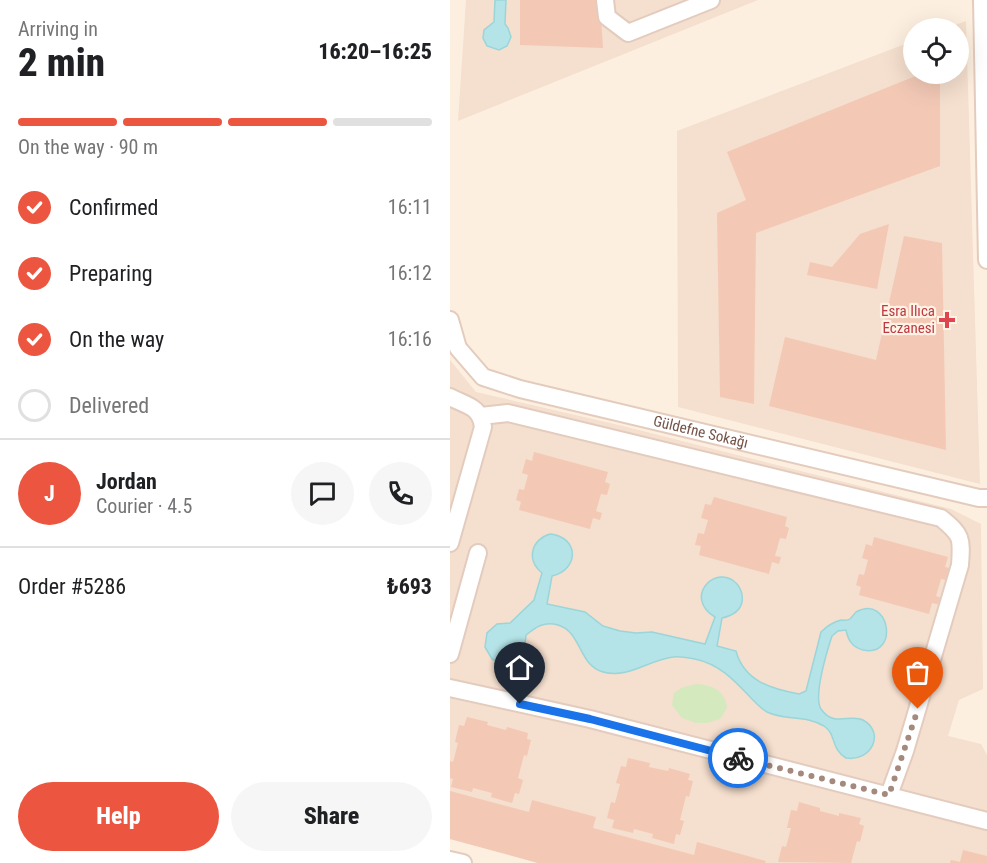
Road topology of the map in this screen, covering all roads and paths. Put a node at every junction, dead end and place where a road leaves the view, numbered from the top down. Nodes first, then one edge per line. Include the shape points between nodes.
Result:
1 (605, 0) edge
2 (711, 0) edge
3 (982, 0) edge
4 (987, 260) edge
5 (450, 320) edge
6 (450, 397) edge
7 (481, 416) junction
8 (987, 498) edge
9 (450, 543) edge
10 (478, 553) dead end
11 (450, 654) edge
12 (450, 688) edge
13 (889, 795) junction
14 (987, 821) edge
15 (450, 860) edge
16 (463, 863) edge

1 - 2 street via 607,17 628,33
3 - 4 street
5 - 8 street, Güldefne Sokağı via 459,348 483,377 492,380
6 - 7 street via 474,408
7 - 9 street via 483,427
7 - 13 street via 508,413 941,518 956,530 961,544 960,565
10 - 11 street
12 - 13 street via 590,719
13 - 14 street
15 - 16 street

